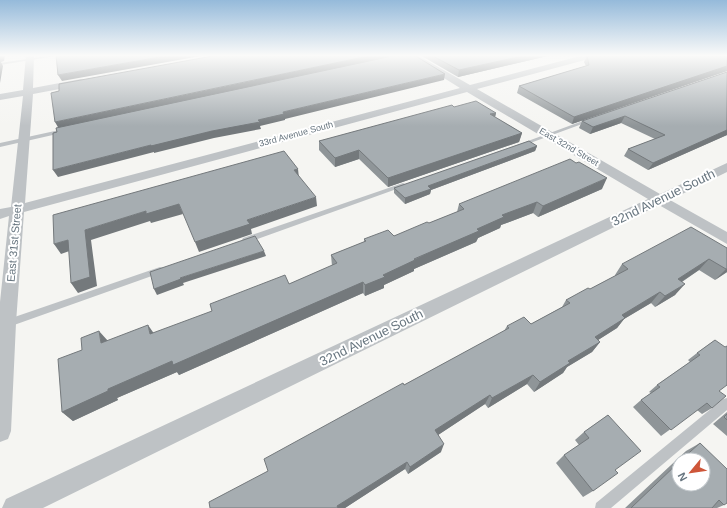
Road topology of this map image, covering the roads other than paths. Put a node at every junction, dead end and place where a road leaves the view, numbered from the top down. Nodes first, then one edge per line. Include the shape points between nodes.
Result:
1 (29, 79) edge
2 (453, 79) edge
3 (504, 79) edge
4 (89, 80) edge
5 (469, 88) junction
6 (28, 92) junction
7 (0, 97) edge
8 (600, 117) edge
9 (69, 130) edge
10 (548, 135) junction
11 (23, 140) junction
12 (0, 145) edge
13 (514, 147) edge
14 (727, 167) edge
15 (409, 183) edge
16 (659, 199) junction
17 (17, 210) junction
18 (0, 214) edge
19 (727, 239) edge
20 (238, 243) edge
21 (170, 266) edge
22 (3, 324) edge
23 (727, 403) edge
24 (0, 431) edge
25 (15, 508) edge
26 (601, 508) edge

1 - 6 street, East 31st Street
2 - 5 street, East 32nd Street
3 - 5 street, 33rd Avenue South
4 - 6 street
5 - 10 street, East 32nd Street
5 - 17 street, 33rd Avenue South
6 - 7 street
6 - 11 street, East 31st Street
8 - 10 lane
9 - 11 lane
10 - 13 lane
10 - 16 street, East 32nd Street
11 - 12 lane
11 - 17 street, East 31st Street
14 - 16 street, 32nd Avenue South
15 - 20 lane
16 - 19 street, East 32nd Street
16 - 25 street, 32nd Avenue South
17 - 18 street, 33rd Avenue South
17 - 22 street, East 31st Street
21 - 22 lane
22 - 24 street, East 31st Street
23 - 26 lane

